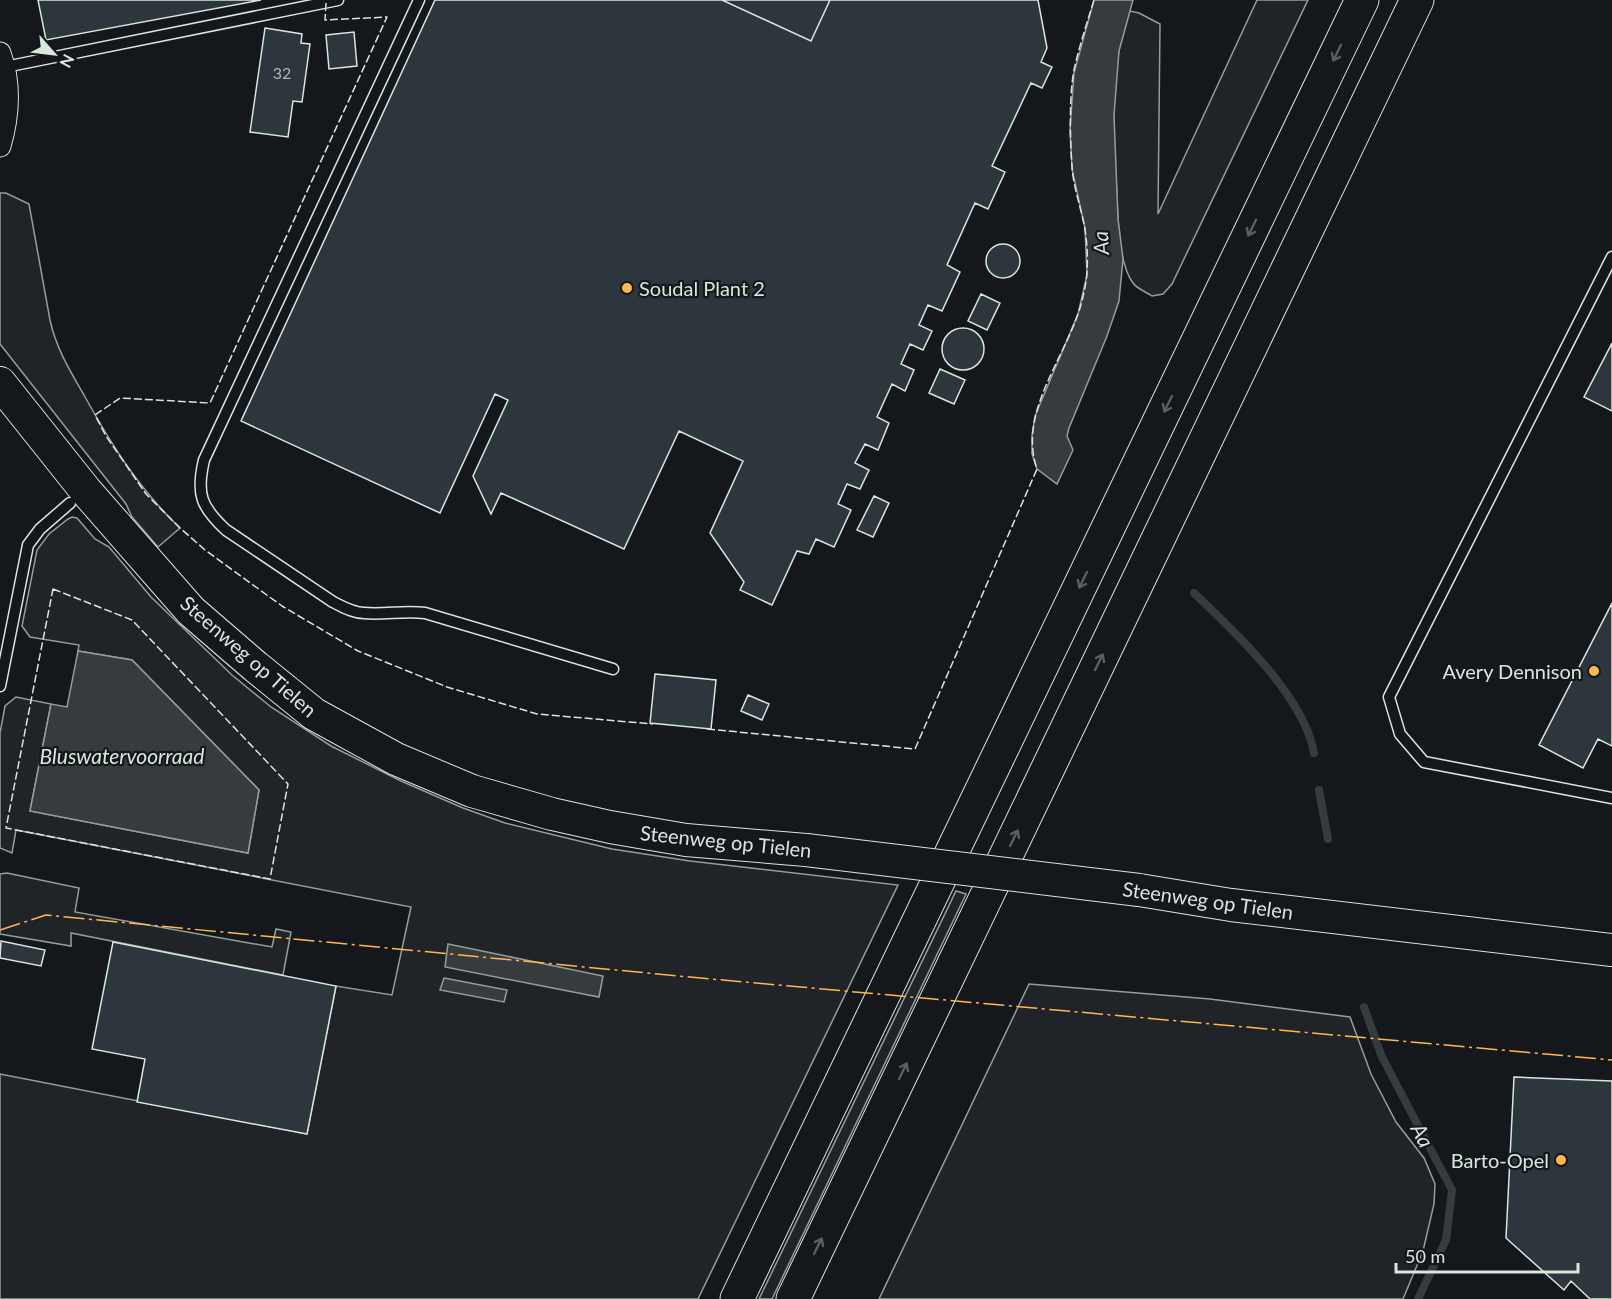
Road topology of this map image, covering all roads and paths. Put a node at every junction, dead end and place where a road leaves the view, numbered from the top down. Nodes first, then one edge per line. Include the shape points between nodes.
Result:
1 (338, 0) edge
2 (419, 0) edge
3 (1362, 0) edge
4 (1417, 0) edge
5 (2, 60) edge
6 (0, 146) edge
7 (1612, 257) edge
8 (0, 383) edge
9 (70, 503) dead end
10 (614, 669) dead end
11 (0, 686) edge
12 (1612, 798) edge
13 (1612, 950) edge
14 (737, 1299) edge
15 (793, 1299) edge

1 - 5 lane
2 - 10 lane via 204,460 200,489 203,503 226,530 349,610 425,613
3 -> 14 highway
15 -> 4 highway
5 - 6 street via 8,109
7 - 12 lane via 1389,697 1400,734 1424,762
8 - 13 street, Steenweg op Tielen, bridge via 86,491 191,611 255,667 314,714 406,764 472,791 552,814 686,840 806,850
9 - 11 lane via 28,545

